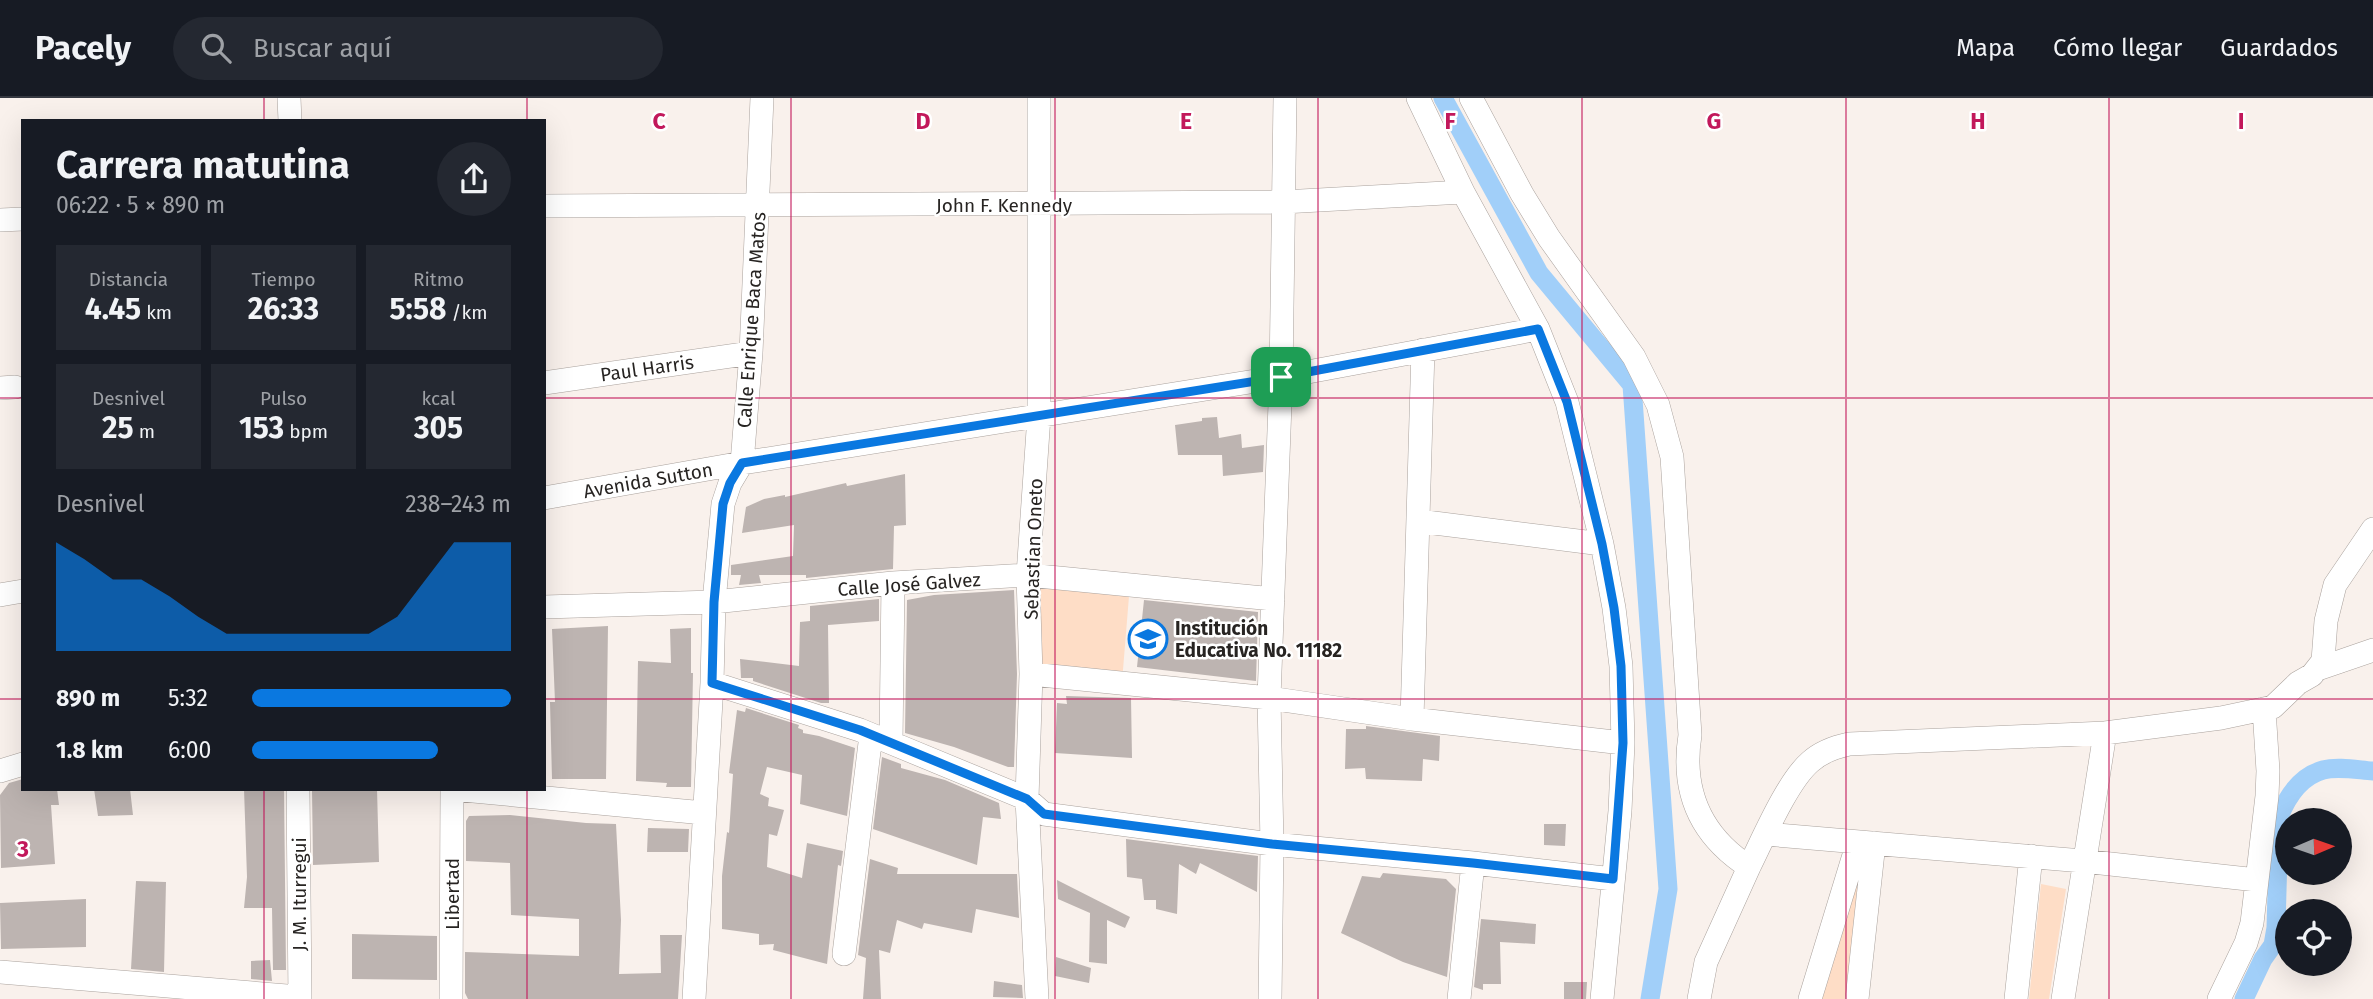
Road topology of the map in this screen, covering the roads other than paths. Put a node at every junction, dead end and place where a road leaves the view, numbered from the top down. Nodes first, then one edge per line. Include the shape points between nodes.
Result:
1 (289, 98) edge
2 (762, 98) edge
3 (1039, 98) edge
4 (1285, 98) edge
5 (1418, 98) edge
6 (1471, 98) edge
7 (290, 119) edge
8 (1463, 192) junction
9 (1283, 202) junction
10 (1038, 205) junction
11 (546, 206) edge
12 (758, 206) junction
13 (21, 219) edge
14 (0, 220) edge
15 (1538, 329) junction
16 (1423, 350) junction
17 (751, 353) junction
18 (1281, 377) junction
19 (546, 383) edge
20 (1039, 416) junction
21 (742, 463) junction
22 (546, 498) edge
23 (1418, 520) junction
24 (2373, 529) edge
25 (1602, 544) junction
26 (1028, 575) junction
27 (893, 583) junction
28 (21, 591) edge
29 (0, 595) edge
30 (1273, 599) junction
31 (714, 602) junction
32 (546, 607) edge
33 (2373, 650) edge
34 (2318, 669) junction
35 (1031, 674) junction
36 (712, 683) junction
37 (1269, 698) junction
38 (2269, 708) junction
39 (1412, 719) junction
40 (2105, 733) junction
41 (881, 738) junction
42 (1623, 743) junction
43 (21, 765) edge
44 (0, 772) edge
45 (298, 791) edge
46 (452, 791) edge
47 (473, 791) edge
48 (1027, 799) junction
49 (704, 813) junction
50 (1765, 834) junction
51 (1866, 842) junction
52 (1272, 844) junction
53 (2031, 856) junction
54 (2083, 861) junction
55 (1473, 863) junction
56 (1749, 867) junction
57 (1613, 879) junction
58 (2257, 880) junction
59 (844, 954) dead end
60 (0, 972) edge
61 (299, 998) edge
62 (452, 999) edge
63 (694, 999) edge
64 (1037, 999) edge
65 (1270, 999) edge
66 (1459, 999) edge
67 (1602, 999) edge
68 (1699, 999) edge
69 (1810, 999) edge
70 (1857, 999) edge
71 (2016, 999) edge
72 (2063, 999) edge
73 (2219, 999) edge

1 - 7 street
2 - 12 street, Calle Enrique Baca Matos
3 - 10 street, Sebastian Oneto
4 - 9 street
5 - 8 street
6 - 56 street via 1549,238 1634,357 1658,405 1672,457 1690,786 1710,832
8 - 9 street, John F. Kennedy
8 - 15 street
9 - 10 street, John F. Kennedy
9 - 18 street
10 - 12 street, John F. Kennedy
10 - 20 street, Sebastian Oneto
11 - 12 street, John F. Kennedy
12 - 17 street, Calle Enrique Baca Matos
13 - 14 street
15 - 16 street, Avenida Sutton
15 - 25 street via 1567,402
16 - 18 street, Avenida Sutton
16 - 23 street
17 - 19 street, Paul Harris
17 - 21 street, Calle Enrique Baca Matos
18 - 20 street, Avenida Sutton
18 - 30 street
20 - 21 street, Avenida Sutton
20 - 26 street, Sebastian Oneto
21 - 22 street, Avenida Sutton
21 - 31 street, Calle Enrique Baca Matos via 723,504
23 - 25 street
23 - 39 street
24 - 34 street via 2335,584
25 - 42 street via 1621,666
26 - 27 street, Calle José Galvez
26 - 30 street, Calle José Galvez
26 - 35 street, Sebastian Oneto
27 - 31 street, Calle José Galvez
27 - 41 street
28 - 29 street
30 - 37 street
31 - 32 street, Calle José Galvez
31 - 36 street, Calle Enrique Baca Matos
33 - 34 street
34 - 38 street
35 - 37 street
35 - 48 street, Sebastian Oneto
36 - 41 street
36 - 49 street, Calle Enrique Baca Matos
37 - 39 street
37 - 52 street
38 - 40 street
38 - 58 street via 2267,796
39 - 42 street
40 - 50 street via 1836,747 1802,769
40 - 54 street
41 - 48 street
41 - 59 street
42 - 57 street
43 - 44 street
45 - 61 street, J. M. Iturregui
46 - 62 street, Libertad
47 - 49 street
48 - 52 street via 1044,814
48 - 64 street, Sebastian Oneto
49 - 63 street, Calle Enrique Baca Matos
50 - 51 street
50 - 56 street
51 - 53 street
51 - 69 street
51 - 70 street
52 - 55 street
52 - 65 street
53 - 54 street
53 - 71 street
54 - 58 street
54 - 72 street
55 - 57 street
55 - 66 street
56 - 68 street via 1706,962
57 - 67 street
58 - 73 street via 2246,943
60 - 61 street

